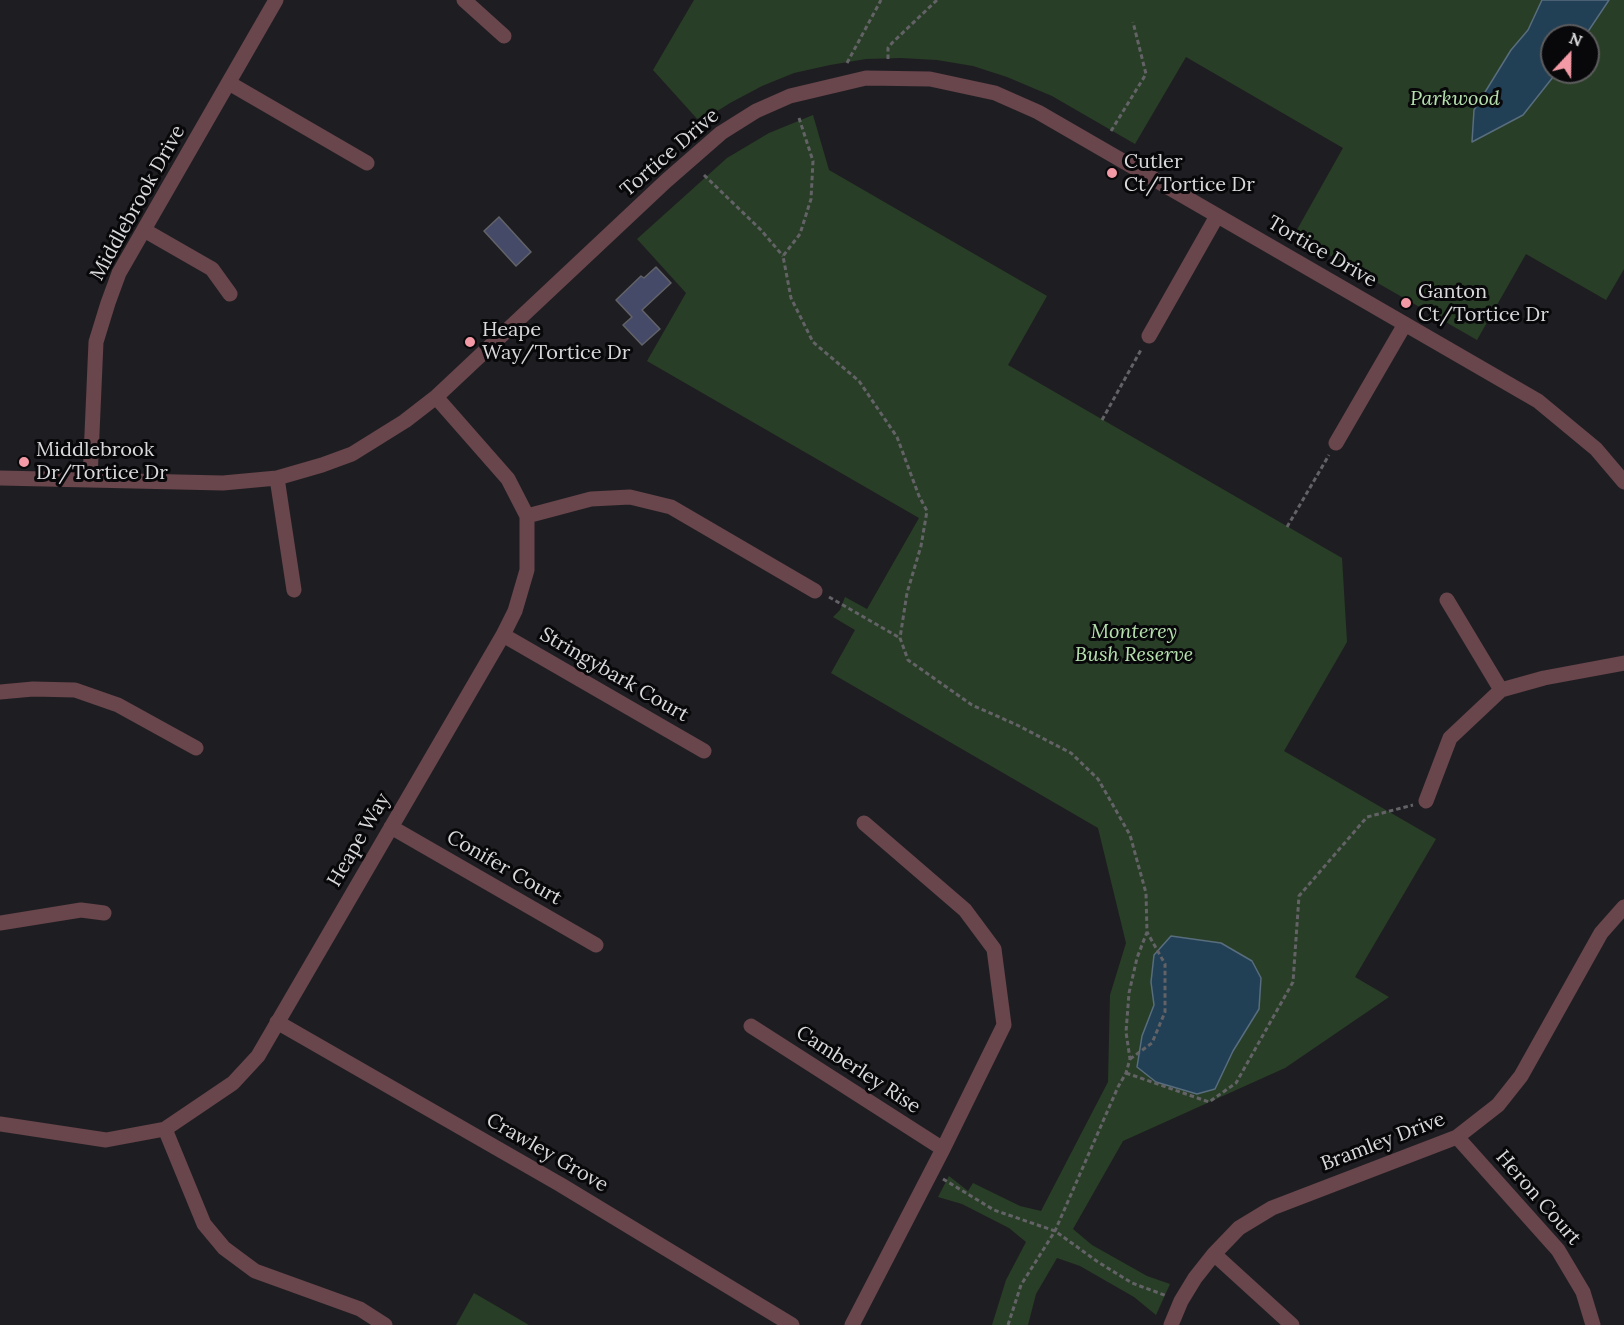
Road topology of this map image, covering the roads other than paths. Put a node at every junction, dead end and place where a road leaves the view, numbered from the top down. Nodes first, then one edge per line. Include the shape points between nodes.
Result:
1 (276, 0) edge
2 (464, 0) edge
3 (504, 36) dead end
4 (229, 84) junction
5 (367, 164) dead end
6 (1217, 216) junction
7 (144, 230) junction
8 (230, 294) dead end
9 (1405, 324) junction
10 (1149, 336) road end
11 (436, 397) junction
12 (1336, 443) road end
13 (0, 478) edge
14 (277, 478) junction
15 (90, 479) junction
16 (1624, 482) edge
17 (527, 516) junction
18 (294, 590) dead end
19 (815, 591) road end
20 (1447, 600) dead end
21 (503, 635) junction
22 (1624, 663) edge
23 (1501, 690) junction
24 (0, 692) edge
25 (196, 748) dead end
26 (704, 751) dead end
27 (1426, 801) road end
28 (864, 823) dead end
29 (391, 827) junction
30 (1624, 907) edge
31 (104, 913) dead end
32 (0, 923) edge
33 (596, 945) dead end
34 (277, 1022) junction
35 (751, 1026) dead end
36 (0, 1124) edge
37 (165, 1129) junction
38 (1457, 1137) junction
39 (943, 1149) junction
40 (1214, 1254) junction
41 (385, 1325) edge
42 (792, 1325) edge
43 (852, 1325) edge
44 (1171, 1325) edge
45 (1292, 1325) edge
46 (1593, 1325) edge

1 - 4 street, Middlebrook Drive
2 - 3 street
4 - 5 street
4 - 7 street, Middlebrook Drive
6 - 9 street, Tortice Drive
6 - 10 street
6 - 11 street, Tortice Drive via 1038,112 994,93 930,80 866,78 801,93 756,111 721,133
7 - 8 street via 212,269
7 - 15 street, Middlebrook Drive via 119,273 96,342
9 - 12 street
9 - 16 street, Tortice Drive via 1538,401 1596,448
11 - 14 street, Tortice Drive via 352,454
11 - 17 street, Heape Way via 508,479
13 - 15 street, Tortice Drive
14 - 15 street, Tortice Drive via 223,483
14 - 18 street
17 - 19 street via 591,499 630,496 671,507
17 - 21 street, Heape Way via 527,570
20 - 23 street
21 - 26 street, Stringybark Court
21 - 29 street, Heape Way
22 - 23 street
23 - 27 street via 1450,738
24 - 25 street via 75,690 118,705
28 - 39 street via 965,910 994,949 1004,1025
29 - 33 street, Conifer Court
29 - 34 street, Heape Way
30 - 38 street, Bramley Drive via 1601,933 1521,1076 1498,1105
31 - 32 street via 81,910
34 - 37 street, Heape Way via 258,1056 233,1083
34 - 42 street, Crawley Grove via 561,1185
35 - 39 street, Camberley Rise
36 - 37 street, Heape Way via 106,1140
37 - 41 street via 204,1224 224,1248 255,1271 360,1309
38 - 40 street, Bramley Drive via 1272,1208 1239,1228
38 - 46 street, Heron Court via 1558,1250 1583,1292
39 - 43 street
40 - 44 street, Bramley Drive via 1181,1301
40 - 45 street

